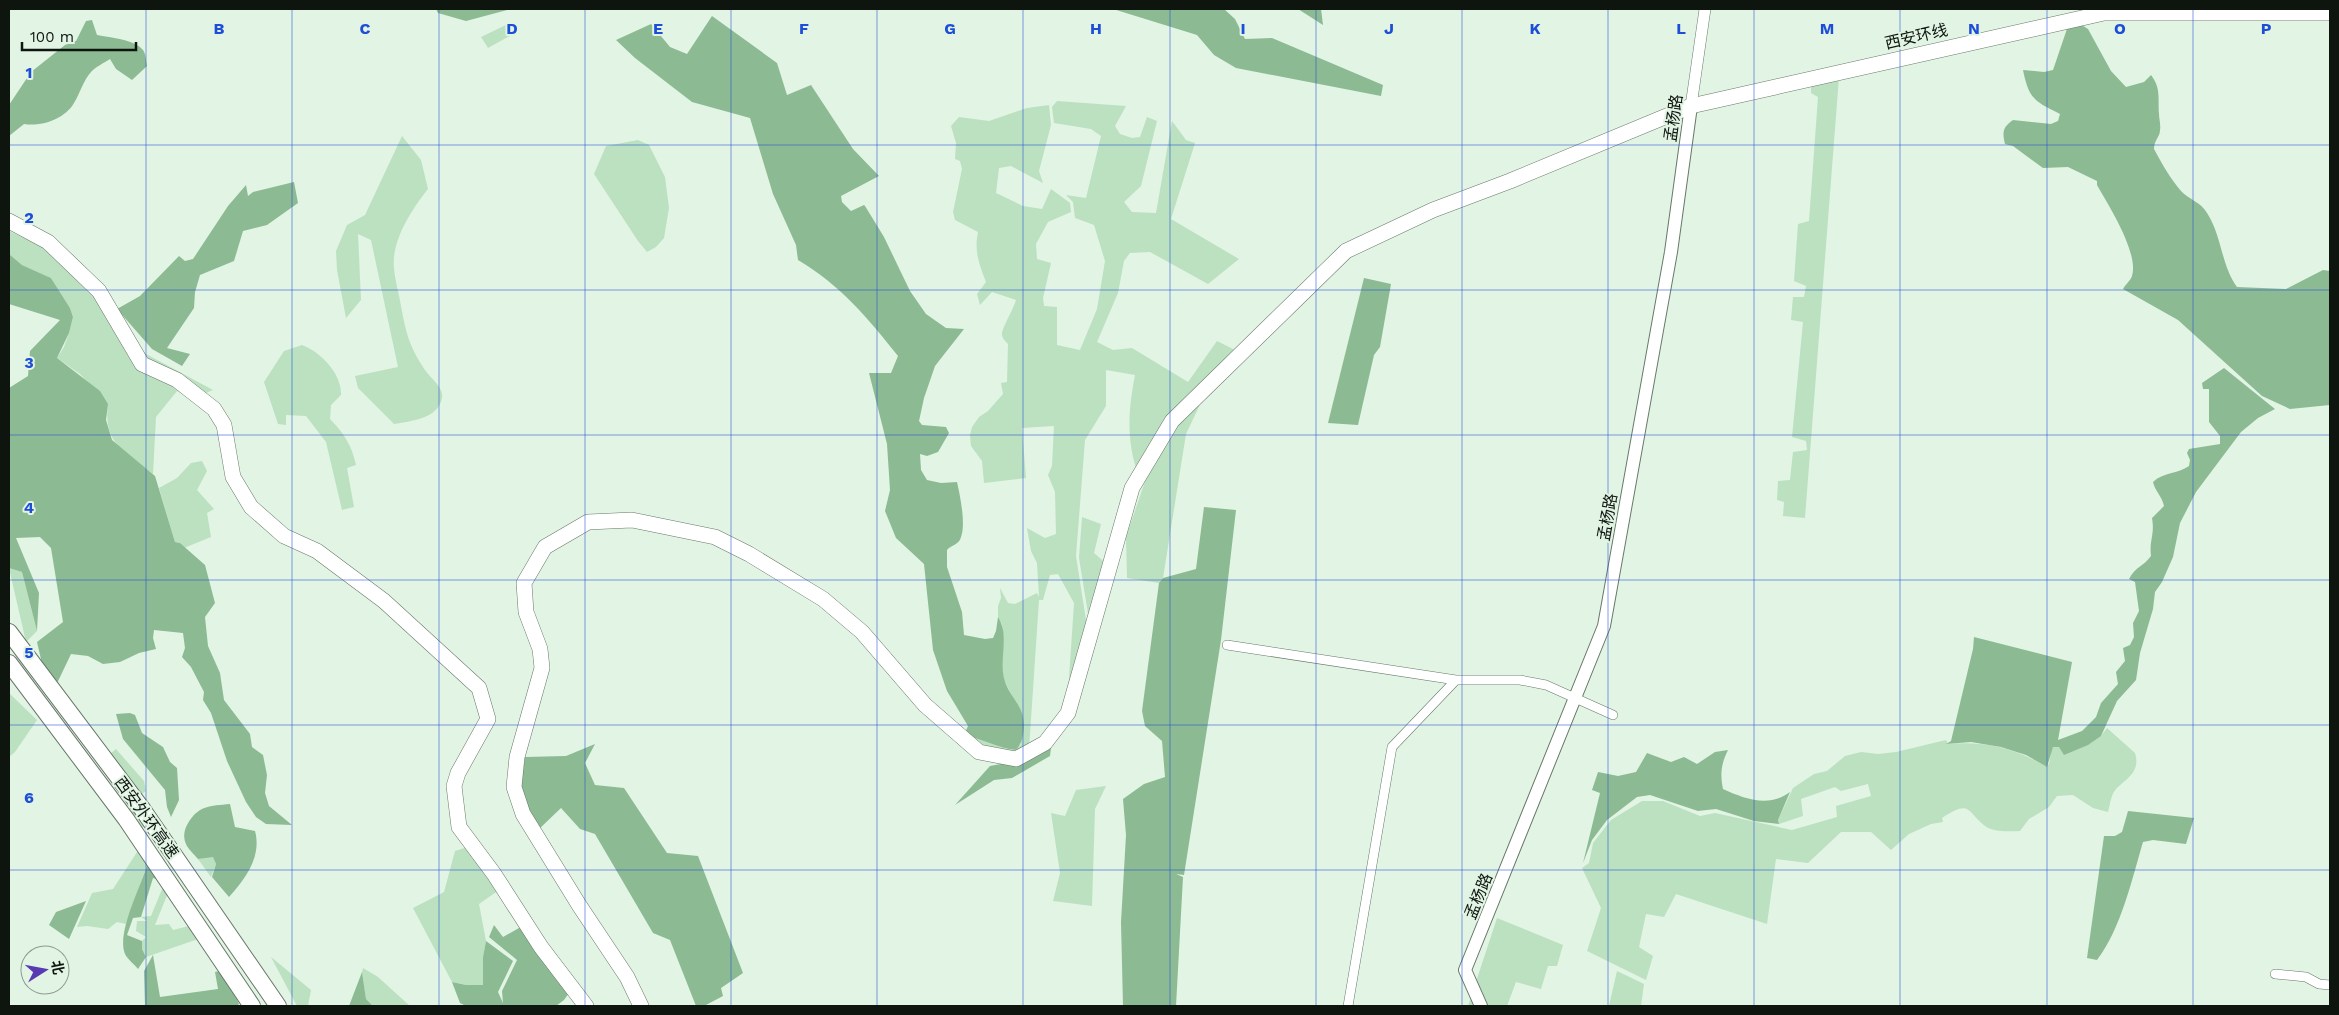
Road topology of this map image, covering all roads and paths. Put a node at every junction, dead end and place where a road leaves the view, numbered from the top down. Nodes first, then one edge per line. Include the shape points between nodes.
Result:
1 (1705, 9) edge
2 (2330, 13) edge
3 (1691, 106) junction
4 (9, 221) edge
5 (13, 638) edge
6 (1227, 645) dead end
7 (9, 663) edge
8 (1456, 680) junction
9 (1576, 698) junction
10 (1613, 715) dead end
11 (2275, 974) dead end
12 (2330, 986) edge
13 (252, 1006) edge
14 (278, 1006) edge
15 (586, 1006) edge
16 (641, 1006) edge
17 (1348, 1006) edge
18 (1481, 1006) edge

1 - 3 street, 孟杨路
2 - 3 main road, 西安环线 via 2104,13
3 - 9 main road, 孟杨路 via 1671,252 1604,626
3 - 16 main road, 西安环线 via 1433,210 1346,251 1172,422 1132,488 1068,713 1045,743 1016,759 979,752 924,705 862,632 823,599 715,537 632,520 588,522 545,547 524,583 526,612 540,649 542,668 517,758 514,787 523,814 627,977
4 - 15 main road via 48,242 99,291 142,364 177,380 214,409 224,425 233,478 251,507 284,536 317,551 384,601 479,688 488,719 454,786 459,827 541,947
5 - 14 highway, 西安外环高速 via 143,810
6 - 8 street
7 - 13 highway, 西安外环高速 via 155,861
8 - 9 street via 1520,680 1546,685
8 - 17 street via 1392,747
9 - 10 street
9 - 18 main road, 孟杨路 via 1465,970
11 - 12 street via 2306,977

